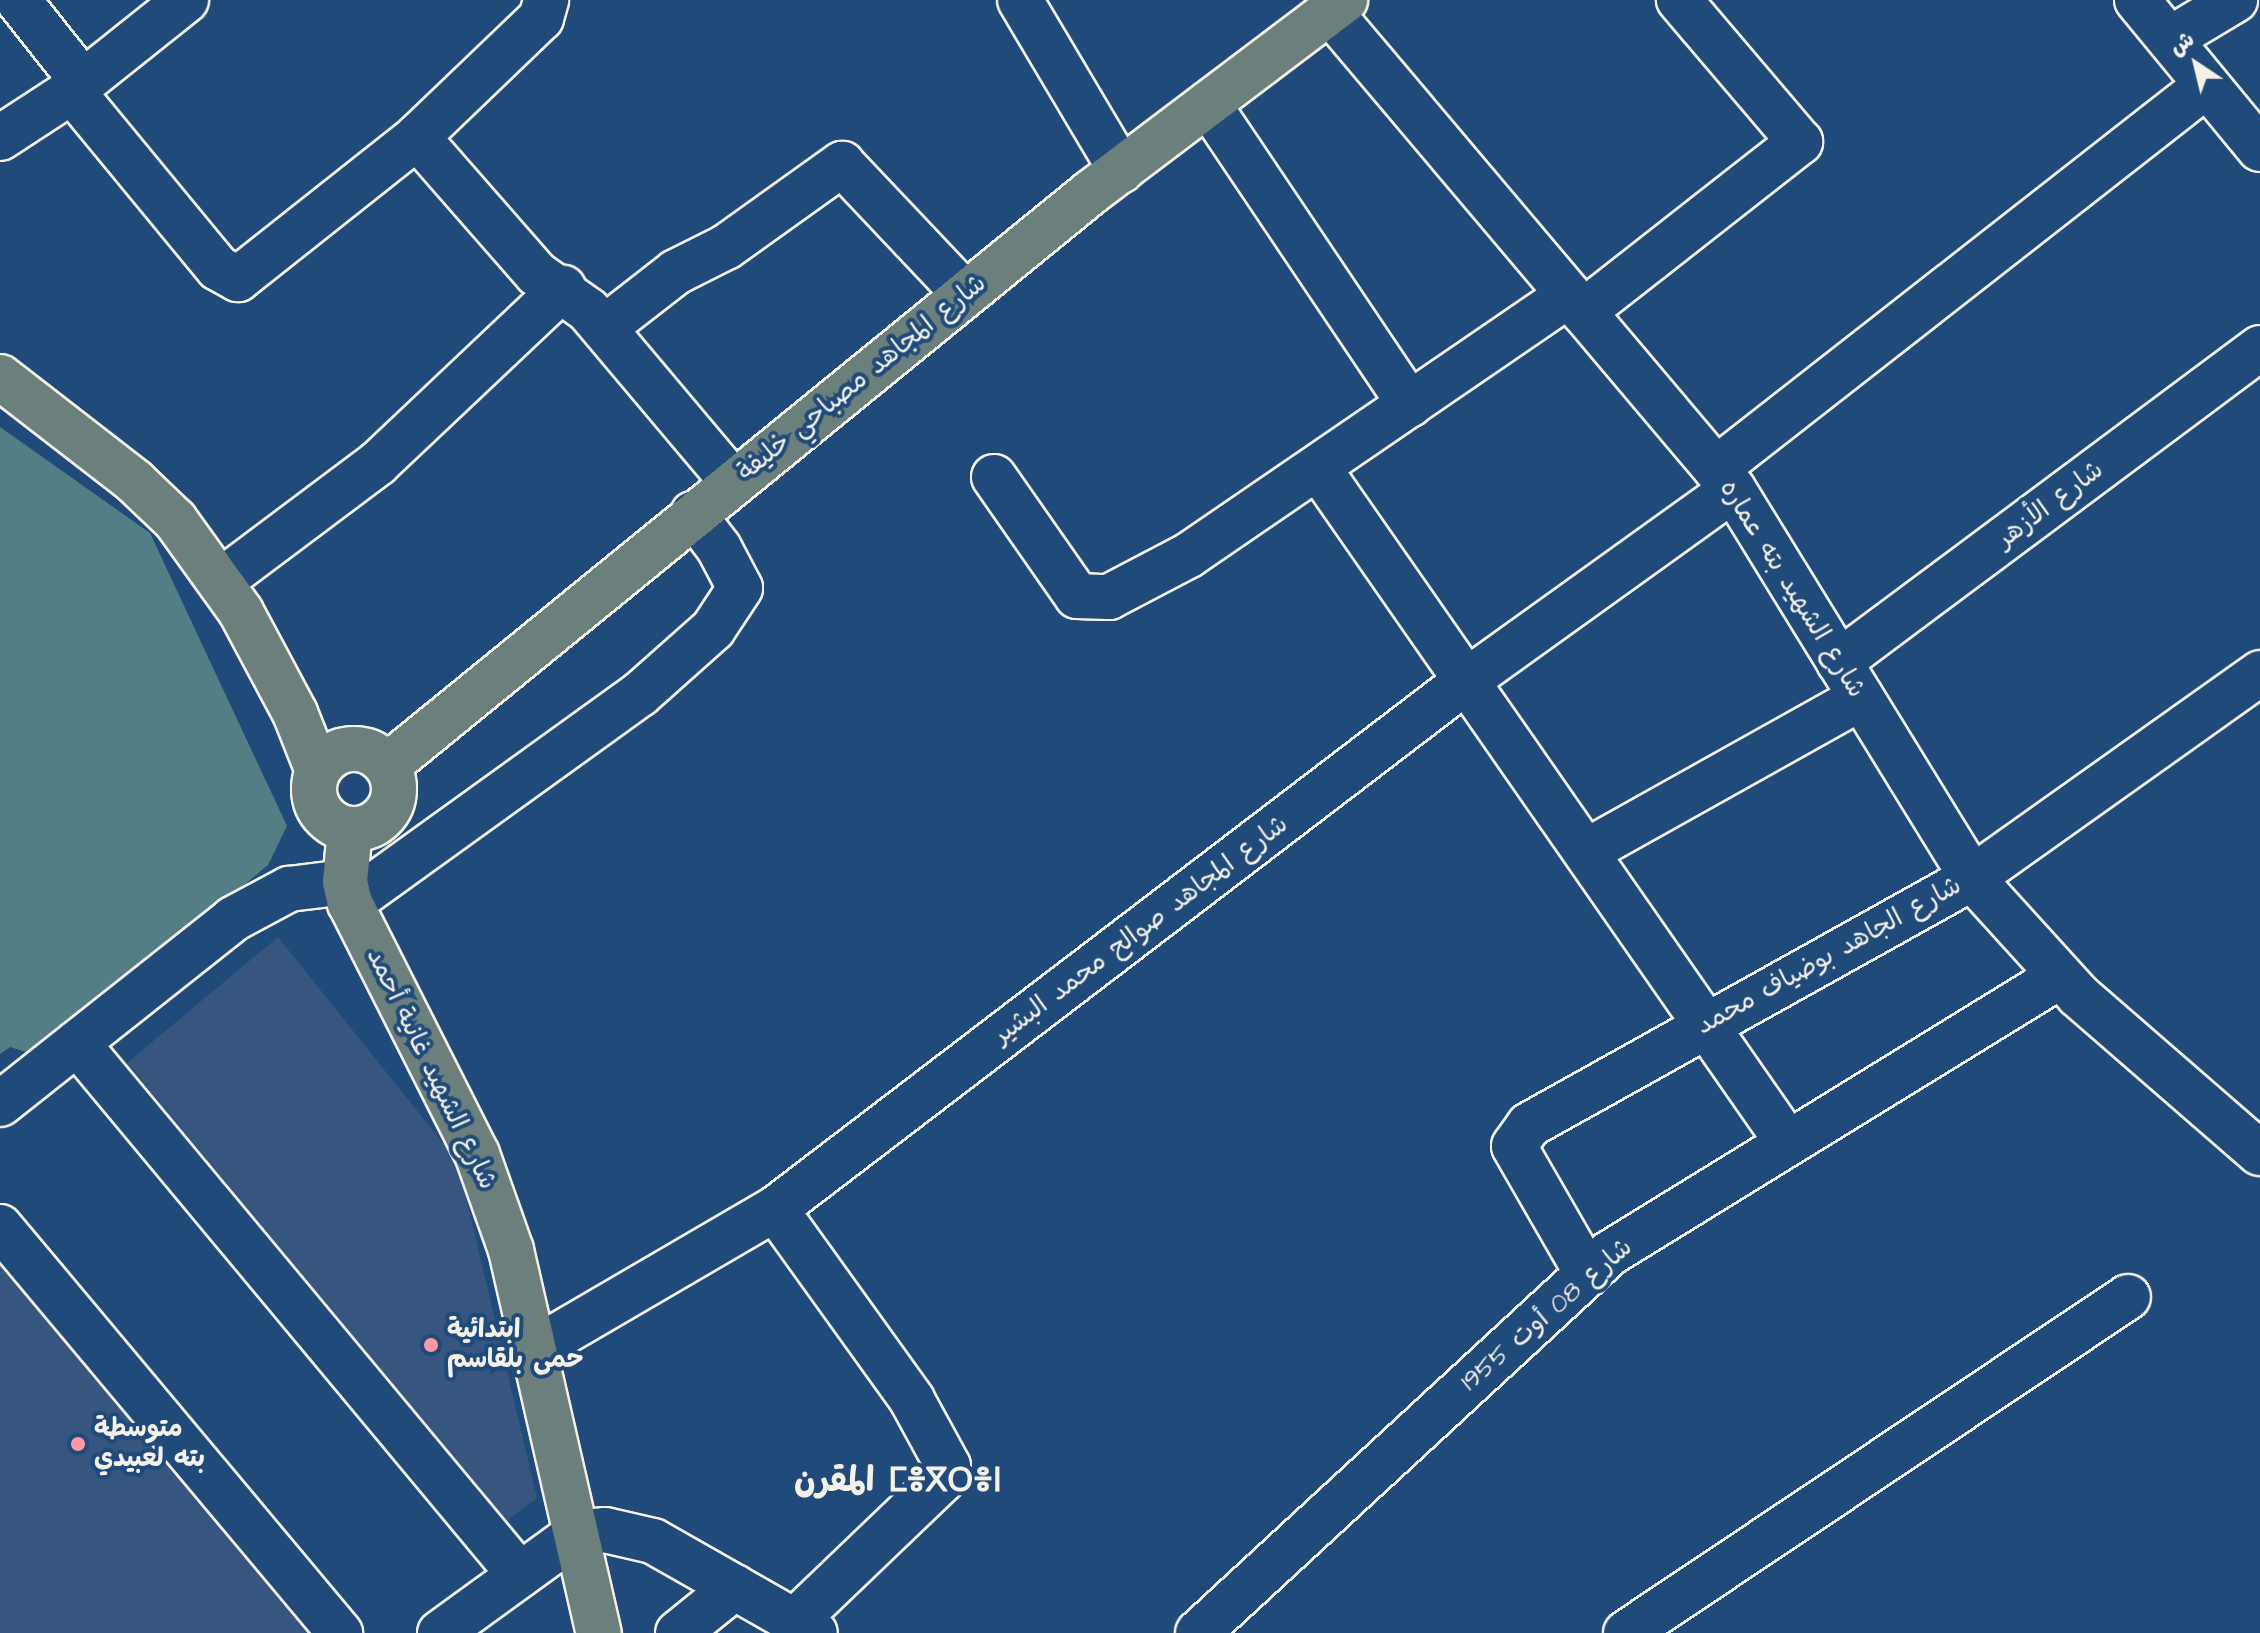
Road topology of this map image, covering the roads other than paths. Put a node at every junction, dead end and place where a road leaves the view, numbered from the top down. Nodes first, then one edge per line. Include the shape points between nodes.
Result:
1 (18, 0) edge
2 (186, 0) edge
3 (546, 0) edge
4 (1020, 0) edge
5 (1679, 0) edge
6 (2137, 0) edge
7 (2235, 0) edge
8 (1338, 6) edge
9 (2170, 39) junction
10 (2207, 85) junction
11 (77, 87) junction
12 (1208, 104) junction
13 (417, 137) junction
14 (0, 138) edge
15 (2260, 149) edge
16 (1121, 170) junction
17 (563, 288) junction
18 (965, 294) junction
19 (1576, 304) junction
20 (604, 328) junction
21 (2260, 348) edge
22 (0, 377) edge
23 (1410, 405) junction
24 (1319, 469) junction
25 (994, 477) dead end
26 (1725, 479) junction
27 (733, 482) junction
28 (693, 514) junction
29 (221, 581) junction
30 (1469, 679) junction
31 (1850, 680) junction
32 (2257, 681) edge
33 (295, 713) junction
34 (372, 757) junction
35 (328, 802) junction
36 (1587, 851) junction
37 (1972, 878) junction
38 (348, 892) junction
39 (2060, 976) junction
40 (1706, 1023) junction
41 (77, 1043) junction
42 (0, 1104) edge
43 (1788, 1143) junction
44 (2260, 1153) edge
45 (775, 1209) junction
46 (0, 1227) edge
47 (1587, 1273) junction
48 (2128, 1297) dead end
49 (535, 1349) junction
50 (579, 1532) junction
51 (520, 1575) junction
52 (735, 1587) junction
53 (805, 1627) edge
54 (340, 1633) edge
55 (440, 1633) edge
56 (599, 1633) edge
57 (678, 1633) edge
58 (1198, 1633) edge
59 (1626, 1633) edge

1 - 11 street
2 - 11 street
3 - 13 street via 541,18
4 - 16 street
5 - 19 street via 1800,142
6 - 9 street
7 - 9 street
8 - 12 main road, شارع المجاهد مصباحي خليفة
8 - 19 street, شارع الشهيد بته عماره
9 - 10 street
10 - 15 street
10 - 26 street, شارع المجاهد صوالح محمد البشير
11 - 13 street via 218,268 238,279
11 - 14 street
12 - 16 main road, شارع المجاهد مصباحي خليفة
12 - 23 street
13 - 17 street via 537,274
16 - 18 main road, شارع المجاهد مصباحي خليفة
17 - 20 street
17 - 29 street via 378,463
18 - 20 street via 842,164 726,247 676,272
18 - 27 main road, شارع المجاهد مصباحي خليفة
19 - 23 street
19 - 26 street, شارع الشهيد بته عماره
20 - 27 street
21 - 31 street, شارع الأزهر
22 - 29 main road via 134,481 175,520
23 - 24 street
24 - 25 street via 1189,555 1109,597 1077,596
24 - 30 street
26 - 30 street, شارع المجاهد صوالح محمد البشير
26 - 31 street, شارع الشهيد بته عماره
27 - 28 main road, شارع المجاهد مصباحي خليفة
28 - 34 main road, شارع المجاهد مصباحي خليفة
28 - 38 street via 740,588 713,629 640,694
29 - 33 main road
30 - 36 street
30 - 45 street, شارع المجاهد صوالح محمد البشير
31 - 36 street, شارع الأزهر
31 - 37 street, شارع الشهيد بته عماره
32 - 37 street, شارع الجاهد بوضياف محمد
33 - 34 main road
33 - 35 main road, شارع الشهيد غانية أحمد
34 - 35 main road via 334,753
34 - 35 main road via 394,791 385,814 363,828
35 - 38 main road, شارع الشهيد غانية أحمد via 325,845
36 - 40 street
37 - 39 street, شارع الشهيد بته عماره
37 - 40 street, شارع الجاهد بوضياف محمد
38 - 41 street via 289,889 233,919
38 - 49 main road, شارع الشهيد غانية أحمد via 477,1154 511,1250
39 - 43 street, شارع 08 أوت 1955
39 - 44 street, شارع الشهيد بته عماره
40 - 43 street
40 - 47 street, شارع الجاهد بوضياف محمد via 1529,1125 1514,1146
41 - 42 street
41 - 51 street
43 - 47 street, شارع 08 أوت 1955 via 1610,1253
45 - 49 street, شارع المجاهد صوالح محمد البشير
45 - 53 street via 912,1400 948,1466 943,1479
46 - 54 street
47 - 58 street, شارع 08 أوت 1955
48 - 59 street
49 - 50 main road, شارع الشهيد غانية أحمد
50 - 51 street
50 - 52 street via 642,1537
50 - 56 main road, شارع الشهيد غانية أحمد
51 - 55 street
52 - 53 street
52 - 57 street

